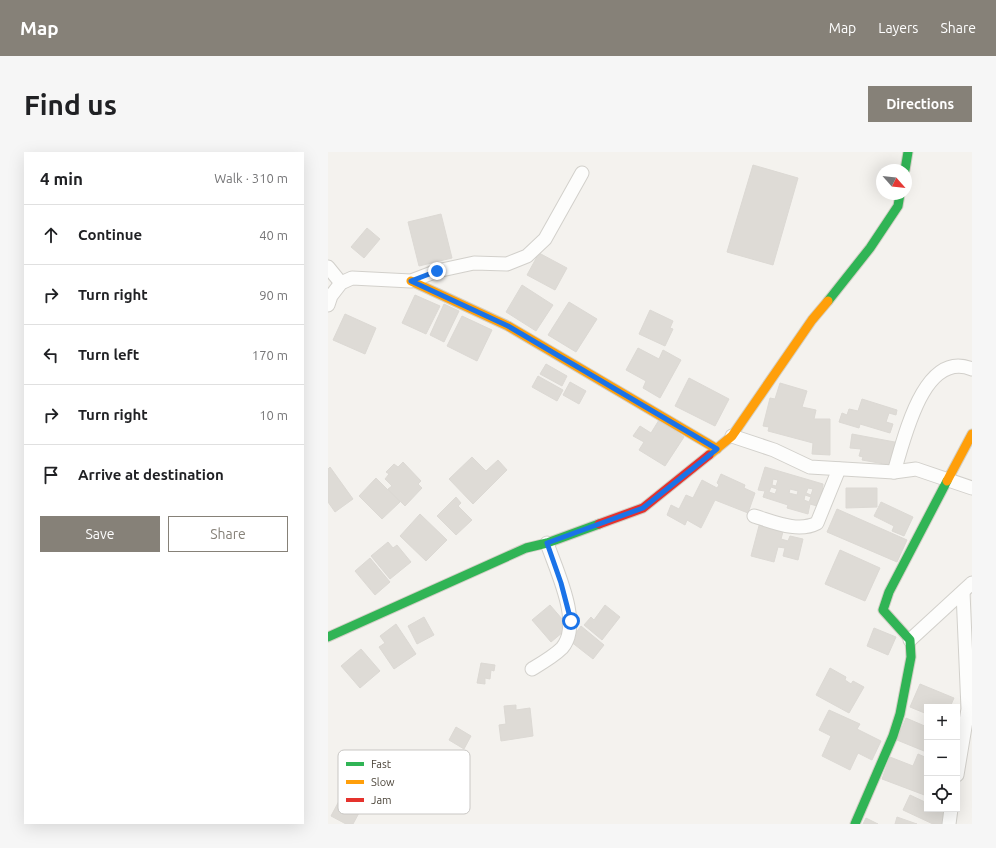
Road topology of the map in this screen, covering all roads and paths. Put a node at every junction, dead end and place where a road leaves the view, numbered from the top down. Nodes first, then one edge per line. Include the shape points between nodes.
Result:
1 (908, 152) edge
2 (906, 164) edge
3 (582, 173) dead end
4 (899, 200) edge
5 (328, 267) edge
6 (411, 281) junction
7 (341, 283) junction
8 (328, 305) edge
9 (972, 369) edge
10 (972, 434) edge
11 (732, 436) junction
12 (717, 449) junction
13 (839, 469) junction
14 (894, 472) junction
15 (948, 479) junction
16 (972, 488) edge
17 (754, 516) dead end
18 (547, 543) junction
19 (970, 585) edge
20 (328, 636) edge
21 (910, 640) junction
22 (532, 669) dead end
23 (960, 757) edge
24 (951, 812) edge
25 (855, 824) edge
26 (949, 824) edge

1 - 2 street
3 - 6 street via 545,239 527,256 507,264 474,263 437,271
4 - 11 street via 898,206 870,248 812,320
5 - 7 street
6 - 7 street via 352,278
6 - 12 street via 508,326
7 - 8 street
9 - 14 street via 955,365 947,368 927,385 915,404
10 - 15 street
11 - 12 street
11 - 13 street via 774,450 810,467
12 - 18 street via 643,508
13 - 14 street
13 - 17 street via 817,523 808,527 793,527
14 - 15 street via 916,469
15 - 16 street
15 - 21 street via 883,610
18 - 20 street via 526,548
18 - 22 street via 571,621 570,635 562,648
19 - 21 street
19 - 23 street via 968,709
21 - 25 street via 911,657 900,714
24 - 26 street

